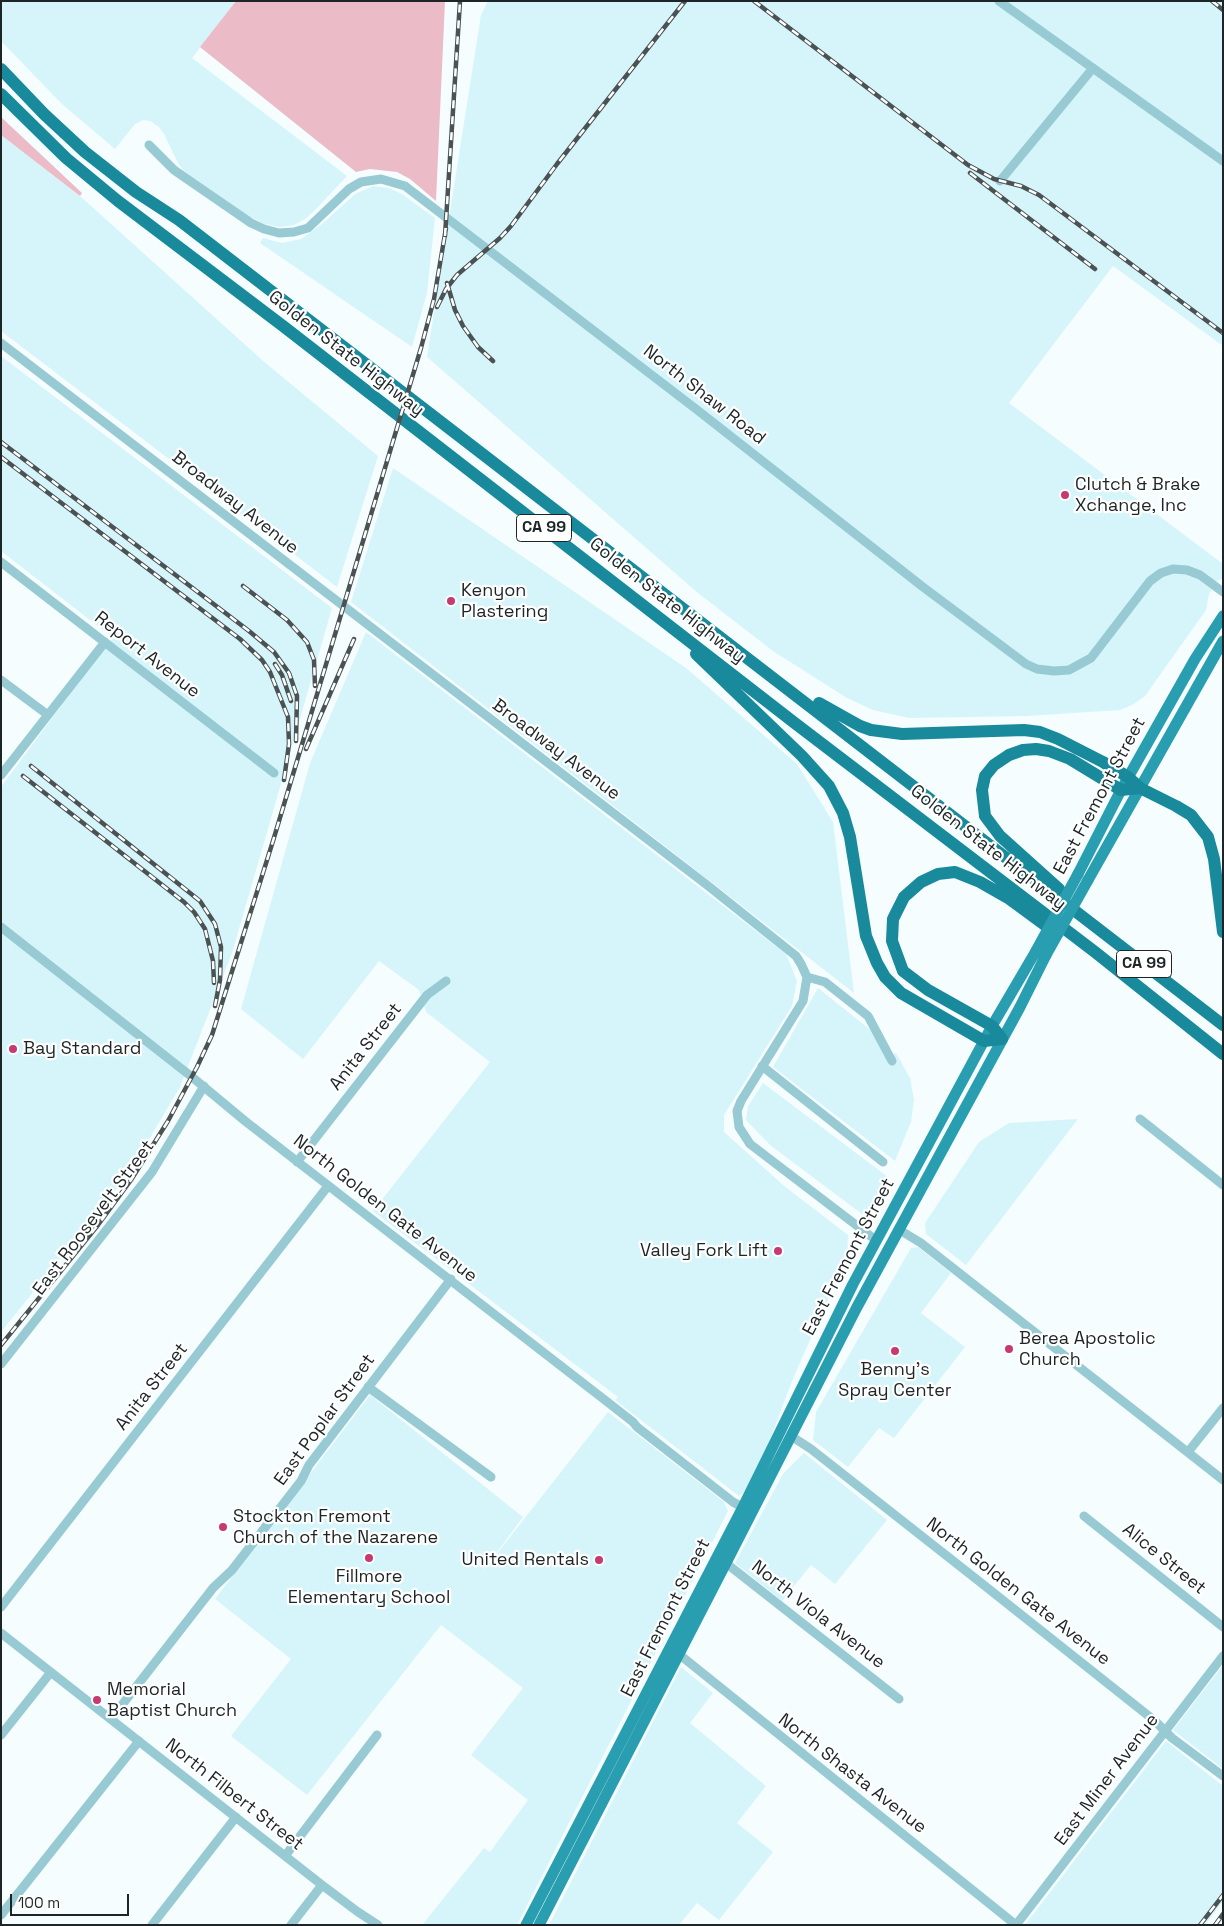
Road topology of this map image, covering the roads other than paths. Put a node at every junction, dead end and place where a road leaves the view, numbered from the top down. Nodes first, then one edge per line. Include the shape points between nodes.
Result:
1 (999, 1) edge
2 (1092, 68) junction
3 (1, 70) edge
4 (1, 94) edge
5 (149, 145) dead end
6 (1223, 161) edge
7 (1000, 181) dead end
8 (1, 343) edge
9 (1, 562) edge
10 (1223, 592) edge
11 (657, 615) junction
12 (1223, 616) edge
13 (1223, 641) edge
14 (105, 642) junction
15 (733, 648) junction
16 (1, 680) edge
17 (48, 715) junction
18 (274, 773) dead end
19 (1, 775) edge
20 (1128, 777) junction
21 (1140, 788) junction
22 (1122, 790) junction
23 (1083, 877) junction
24 (1065, 904) junction
25 (1, 927) edge
26 (1223, 932) edge
27 (1095, 952) junction
28 (1041, 953) junction
29 (807, 977) junction
30 (446, 981) dead end
31 (1223, 1024) edge
32 (992, 1026) junction
33 (1002, 1039) junction
34 (984, 1041) junction
35 (1223, 1054) edge
36 (892, 1062) dead end
37 (762, 1066) junction
38 (204, 1086) junction
39 (1140, 1119) dead end
40 (298, 1162) junction
41 (883, 1162) dead end
42 (1223, 1185) edge
43 (328, 1186) junction
44 (886, 1222) junction
45 (898, 1229) junction
46 (877, 1241) junction
47 (451, 1279) junction
48 (1, 1364) edge
49 (368, 1387) junction
50 (1223, 1408) edge
51 (791, 1436) junction
52 (1188, 1452) junction
53 (491, 1477) dead end
54 (1223, 1480) edge
55 (748, 1510) junction
56 (1084, 1516) dead end
57 (722, 1559) junction
58 (1, 1608) edge
59 (1223, 1627) edge
60 (1, 1633) edge
61 (674, 1651) junction
62 (1223, 1656) edge
63 (51, 1672) junction
64 (899, 1699) dead end
65 (111, 1719) junction
66 (1165, 1731) junction
67 (1, 1735) edge
68 (377, 1735) dead end
69 (139, 1741) junction
70 (1223, 1776) edge
71 (236, 1817) junction
72 (285, 1856) junction
73 (322, 1885) junction
74 (1, 1915) edge
75 (152, 1925) edge
76 (291, 1925) edge
77 (378, 1925) edge
78 (526, 1925) edge
79 (539, 1925) edge
80 (1016, 1925) edge

1 - 2 street
2 - 6 street
2 - 7 street
3 - 15 highway, Golden State Highway / CA 99 via 44,114 136,192 179,220
4 - 11 highway, Golden State Highway / CA 99 via 66,158 118,201
5 - 10 street, North Shaw Road via 182,176 251,223 279,233 308,228 349,188 361,182 381,179 405,186 924,587 1026,664 1038,669 1069,670 1091,658 1150,581 1161,573 1172,569 1187,570 1200,575
8 - 29 street, Broadway Avenue via 771,936 796,956
9 - 14 street, Report Avenue
11 - 27 highway, Golden State Highway / CA 99
11 - 34 highway via 829,786 843,813 850,837 866,936 886,977 901,993
12 - 20 main road, East Fremont Street
13 - 21 main road, East Fremont Street
14 - 17 street
14 - 18 street, Report Avenue
15 - 20 highway via 833,712 871,730 902,734 1040,732 1075,747
15 - 24 highway, Golden State Highway / CA 99
16 - 17 street
17 - 19 street
20 - 21 highway
20 - 22 main road, East Fremont Street
21 - 22 highway
21 - 23 main road, East Fremont Street
21 - 26 highway via 1191,816 1208,837
22 - 23 main road, East Fremont Street
22 - 24 highway via 1070,759 1036,748 1008,755 985,776 982,790 984,816 1000,836 1059,889
23 - 28 main road, East Fremont Street, bridge
24 - 31 highway, Golden State Highway / CA 99
25 - 38 street, North Golden Gate Avenue
27 - 32 highway via 1070,943 1008,898 966,876 955,872 938,874 921,882 904,897 893,919 892,941 899,963 915,981
27 - 35 highway, Golden State Highway / CA 99
28 - 32 main road, East Fremont Street
28 - 33 main road, East Fremont Street
29 - 36 street via 825,982 868,1016
29 - 37 street via 803,1001
30 - 40 street, Anita Street via 427,995
32 - 33 highway
32 - 34 main road, East Fremont Street
33 - 34 highway
33 - 45 main road, East Fremont Street
34 - 44 main road, East Fremont Street
37 - 41 street
37 - 46 street via 738,1106 737,1117 742,1134 750,1144
38 - 40 street, North Golden Gate Avenue
38 - 48 street, East Roosevelt Street via 152,1172
39 - 42 street
40 - 43 street, North Golden Gate Avenue
43 - 47 street, North Golden Gate Avenue
43 - 58 street, Anita Street
44 - 45 main road
44 - 46 main road, East Fremont Street
45 - 51 main road, East Fremont Street
45 - 52 street via 921,1243
46 - 55 main road, East Fremont Street via 830,1328
47 - 49 street, East Poplar Street
47 - 55 street, North Golden Gate Avenue via 653,1440
49 - 53 street
49 - 65 street, East Poplar Street via 309,1465 301,1481
50 - 52 street
51 - 55 main road, East Fremont Street
51 - 66 street, North Golden Gate Avenue via 988,1588
52 - 54 street
55 - 57 main road, East Fremont Street
56 - 59 street, Alice Street
57 - 61 main road, East Fremont Street
57 - 64 street, North Viola Avenue
60 - 63 street, North Filbert Street
61 - 78 main road, East Fremont Street
61 - 79 main road, East Fremont Street
61 - 80 street, North Shasta Avenue
62 - 66 street, East Miner Avenue
63 - 65 street, North Filbert Street
63 - 67 street
65 - 69 street, North Filbert Street
66 - 70 street, North Golden Gate Avenue
66 - 80 street, East Miner Avenue
68 - 72 street
69 - 71 street, North Filbert Street
69 - 74 street
71 - 72 street, North Filbert Street
71 - 75 street
72 - 73 street, North Filbert Street
73 - 76 street
73 - 77 street, North Filbert Street

